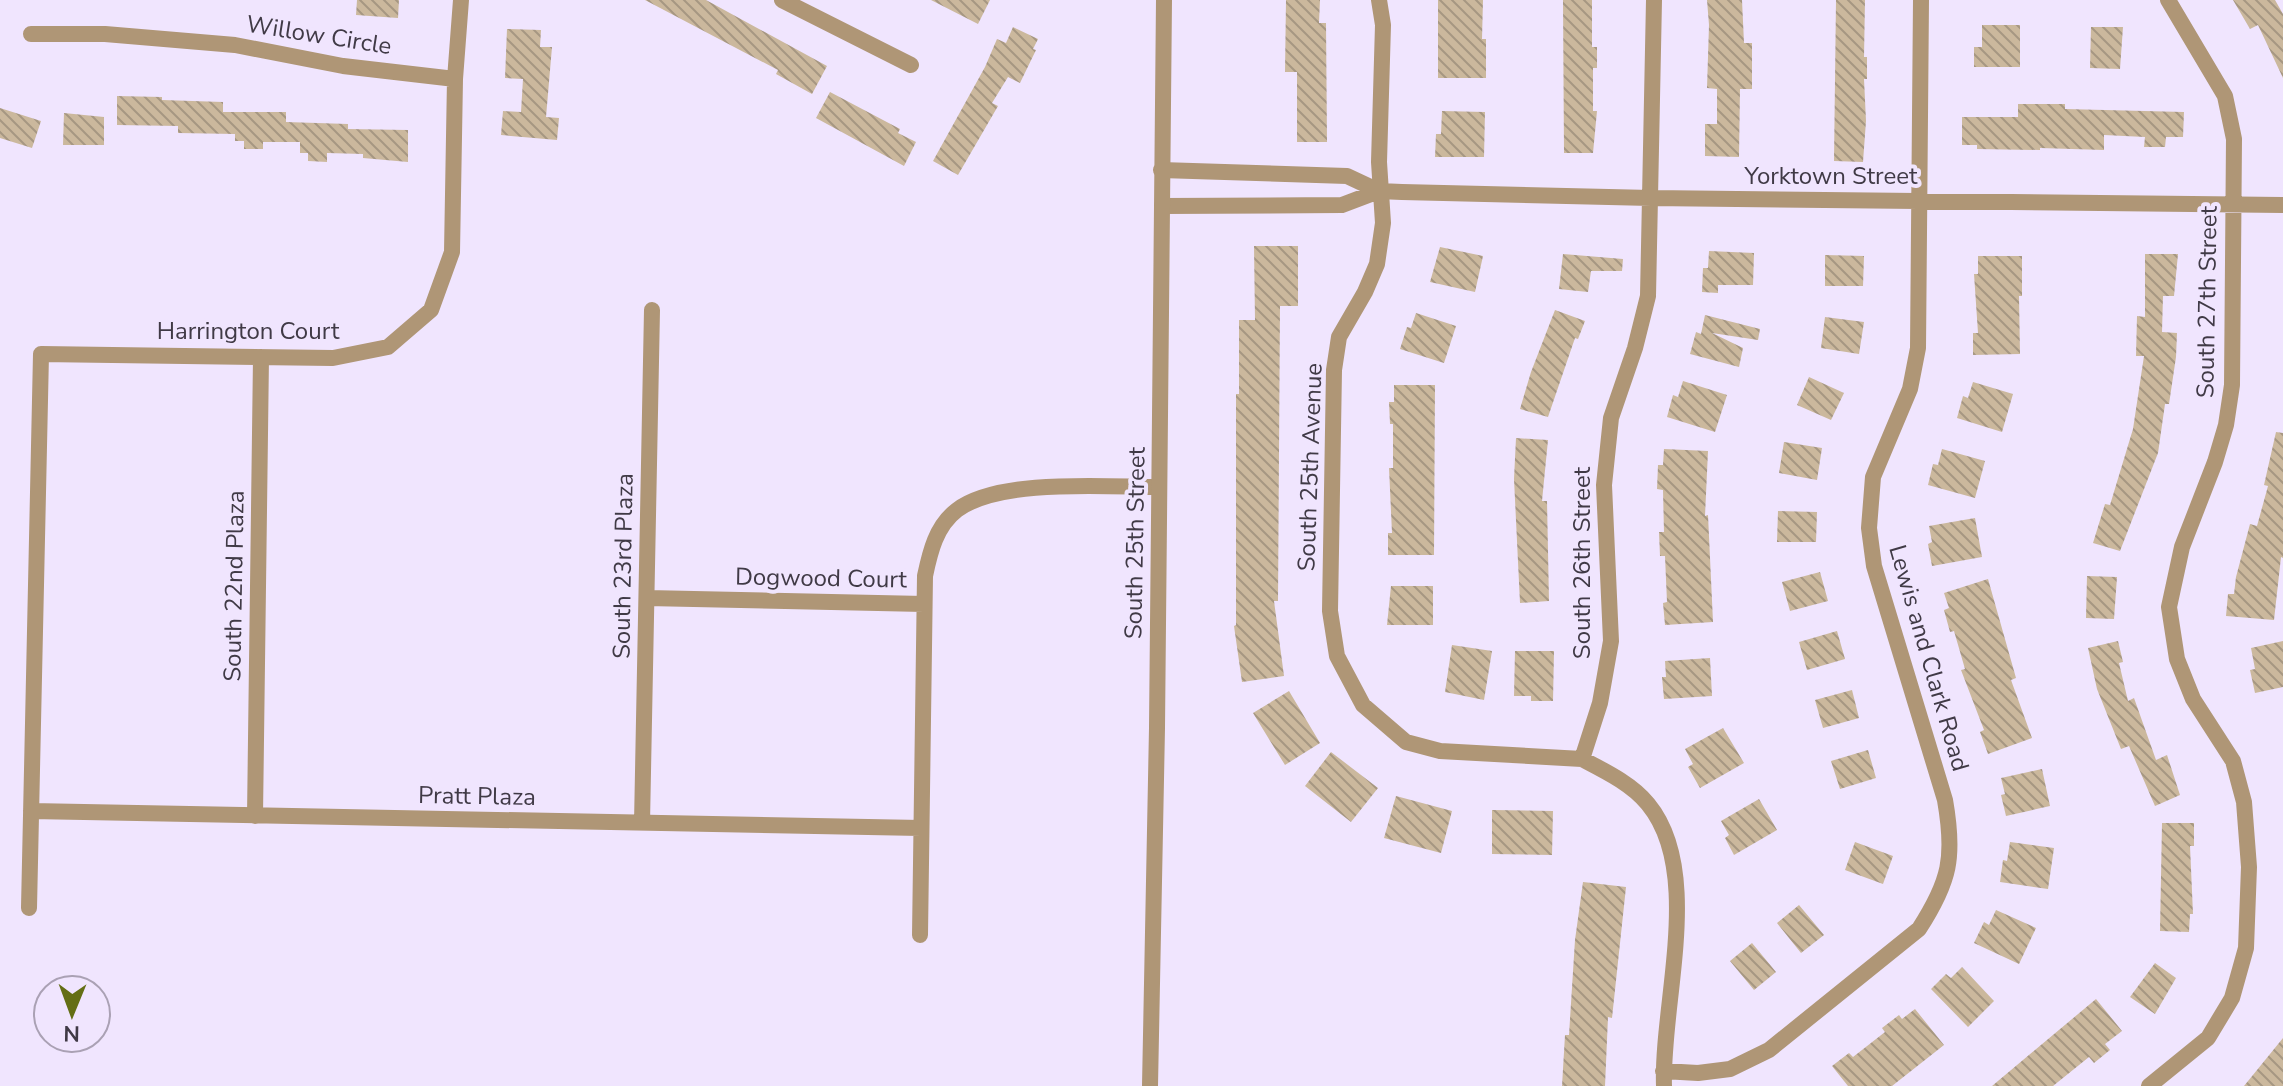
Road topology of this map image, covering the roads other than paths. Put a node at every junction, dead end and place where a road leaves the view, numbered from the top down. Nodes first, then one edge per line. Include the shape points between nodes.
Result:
1 (461, 0) edge
2 (782, 0) edge
3 (1164, 0) edge
4 (1379, 0) edge
5 (1654, 0) edge
6 (1921, 0) edge
7 (2168, 0) edge
8 (31, 34) dead end
9 (911, 65) dead end
10 (455, 79) junction
11 (1161, 170) junction
12 (1379, 191) junction
13 (1651, 198) junction
14 (1918, 200) junction
15 (2233, 205) junction
16 (2283, 205) edge
17 (1162, 206) junction
18 (652, 310) dead end
19 (261, 357) junction
20 (1159, 487) junction
21 (647, 598) junction
22 (924, 604) junction
23 (1582, 759) junction
24 (31, 811) junction
25 (255, 816) junction
26 (642, 823) junction
27 (921, 828) junction
28 (29, 908) dead end
29 (920, 935) dead end
30 (1663, 1079) edge
31 (1150, 1086) edge
32 (2149, 1086) edge

1 - 10 street, Harrington Court
2 - 9 street
3 - 11 street, South 25th Street
4 - 12 street, South 25th Avenue
5 - 13 street, South 26th Street
6 - 14 street, Lewis and Clark Road
7 - 15 street, South 27th Street via 2225,96 2234,139
8 - 10 street, Willow Circle via 235,45 343,66
10 - 19 street, Harrington Court via 452,252 431,310 388,347 333,358
11 - 12 street, Yorktown Street via 1347,176
11 - 17 street, South 25th Street
12 - 13 street, Yorktown Street
12 - 17 street, Yorktown Street via 1342,205
12 - 23 street, South 25th Avenue via 1383,223 1377,264 1339,337 1334,370 1330,611 1337,656 1363,705 1406,742 1474,755
13 - 14 street, Yorktown Street
13 - 23 street, South 26th Street via 1648,296 1611,418 1604,485 1611,641 1600,703
14 - 15 street, Yorktown Street
14 - 30 street, Lewis and Clark Road via 1918,348 1910,389 1873,477 1869,528 1874,566 1945,800 1951,836 1947,876 1919,929 1769,1050 1730,1069
15 - 16 street, Yorktown Street
15 - 32 street, South 27th Street via 2232,385 2226,425 2182,547 2169,607 2177,659 2193,699 2233,761 2244,802 2249,867 2246,948 2232,998 2208,1038
17 - 20 street, South 25th Street
18 - 21 street, South 23rd Plaza
19 - 24 street, Harrington Court via 41,354
19 - 25 street, South 22nd Plaza
20 - 22 street, Dogwood Court via 1009,490 957,509 930,549
20 - 31 street, South 25th Street
21 - 22 street, Dogwood Court
21 - 26 street, South 23rd Plaza
22 - 27 street
23 - 30 street via 1647,803 1672,849 1677,913
24 - 25 street, Pratt Plaza
24 - 28 street
25 - 26 street, Pratt Plaza
26 - 27 street, Pratt Plaza
27 - 29 street

